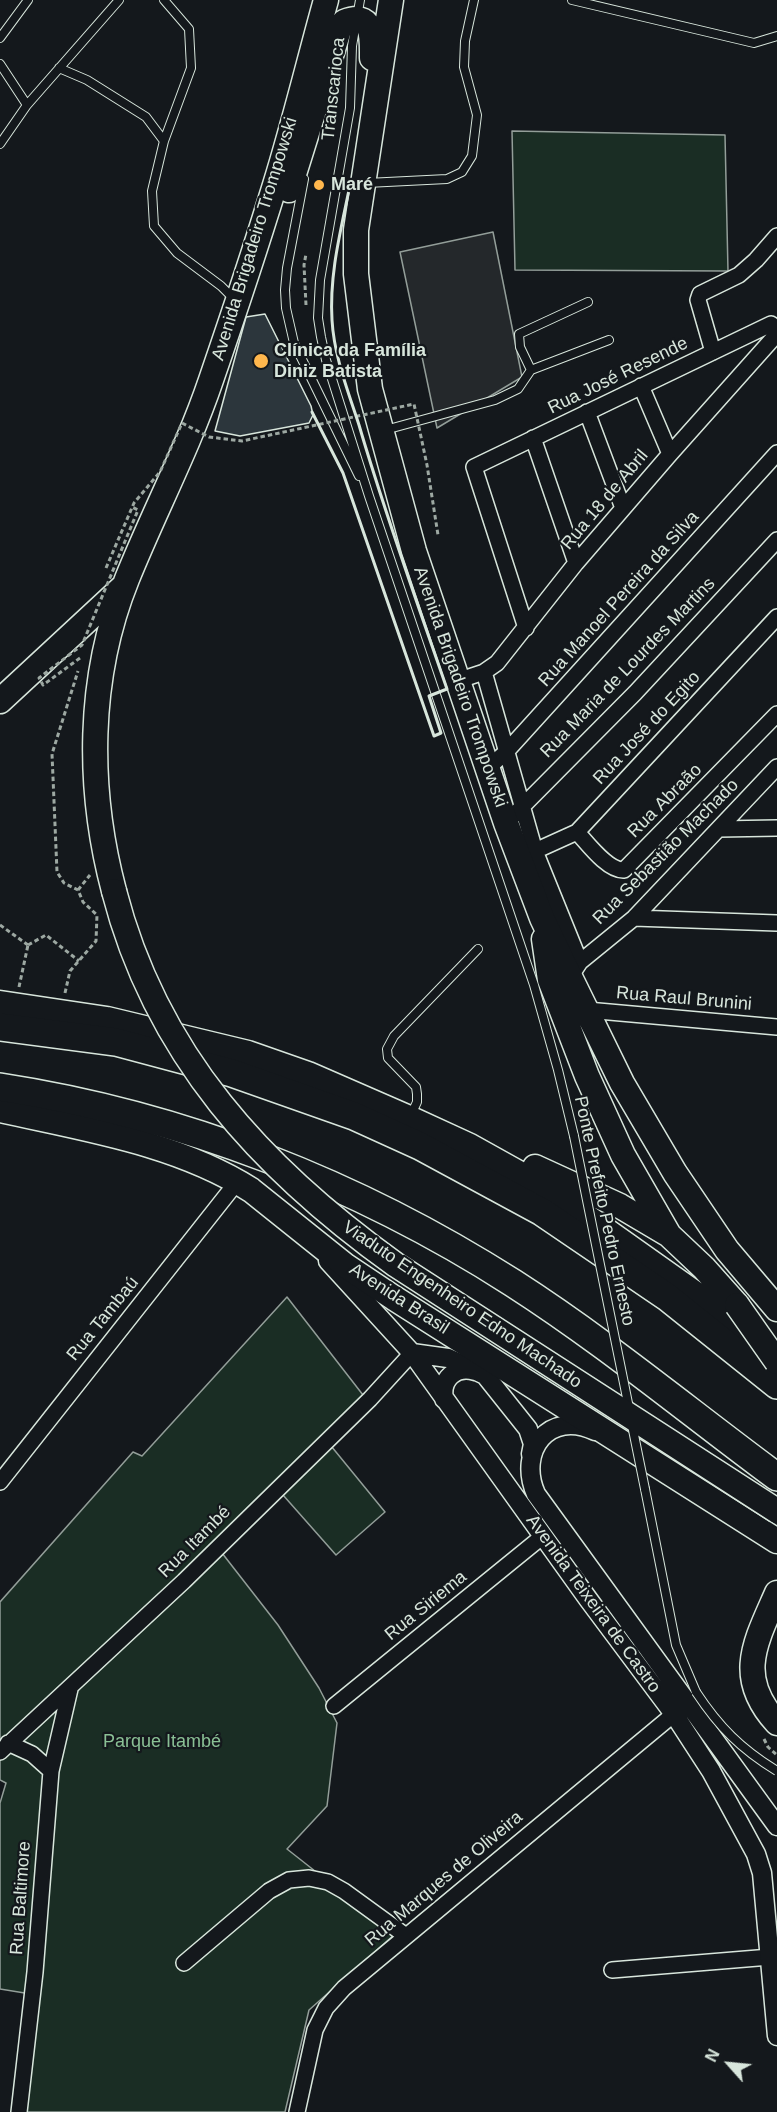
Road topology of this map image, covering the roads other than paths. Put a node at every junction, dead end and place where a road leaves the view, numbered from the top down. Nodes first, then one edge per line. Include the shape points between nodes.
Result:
1 (28, 0) edge
2 (119, 0) edge
3 (164, 0) edge
4 (326, 0) edge
5 (391, 0) edge
6 (474, 0) edge
7 (577, 1) edge
8 (356, 9) edge
9 (777, 36) edge
10 (0, 38) edge
11 (342, 49) dead end
12 (339, 60) dead end
13 (0, 64) edge
14 (59, 68) junction
15 (27, 105) junction
16 (373, 117) junction
17 (164, 141) junction
18 (0, 144) edge
19 (311, 149) dead end
20 (306, 172) dead end
21 (362, 183) junction
22 (777, 236) edge
23 (248, 269) junction
24 (237, 301) junction
25 (588, 302) dead end
26 (775, 326) edge
27 (609, 340) dead end
28 (713, 352) junction
29 (531, 370) junction
30 (641, 386) junction
31 (587, 412) junction
32 (381, 431) junction
33 (533, 438) junction
34 (777, 453) edge
35 (670, 454) junction
36 (369, 496) junction
37 (623, 508) junction
38 (777, 540) edge
39 (576, 563) junction
40 (125, 586) junction
41 (775, 623) edge
42 (526, 628) junction
43 (484, 672) junction
44 (457, 681) junction
45 (0, 701) edge
46 (777, 714) edge
47 (451, 743) joint
48 (506, 752) junction
49 (777, 767) edge
50 (487, 769) junction
51 (513, 814) junction
52 (777, 828) edge
53 (719, 829) junction
54 (577, 832) junction
55 (535, 851) junction
56 (114, 891) joint
57 (542, 918) junction
58 (634, 918) junction
59 (777, 923) edge
60 (478, 950) dead end
61 (575, 969) junction
62 (9, 997) edge
63 (587, 1010) junction
64 (0, 1027) edge
65 (777, 1028) edge
66 (0, 1087) edge
67 (0, 1110) edge
68 (410, 1118) junction
69 (470, 1146) junction
70 (237, 1182) junction
71 (296, 1226) junction
72 (669, 1235) junction
73 (777, 1309) edge
74 (777, 1352) edge
75 (412, 1353) junction
76 (777, 1362) edge
77 (478, 1372) junction
78 (777, 1385) edge
79 (444, 1398) junction
80 (628, 1446) junction
81 (531, 1456) junction
82 (777, 1477) edge
83 (0, 1482) edge
84 (777, 1511) edge
85 (543, 1536) junction
86 (777, 1541) edge
87 (777, 1593) edge
88 (70, 1689) junction
89 (334, 1706) dead end
90 (674, 1714) junction
91 (777, 1723) edge
92 (4, 1748) edge
93 (51, 1771) junction
94 (777, 1771) edge
95 (777, 1826) edge
96 (406, 1936) junction
97 (770, 1958) junction
98 (184, 1963) dead end
99 (612, 1970) dead end
100 (777, 2036) edge
101 (19, 2112) edge
102 (297, 2112) edge

1 - 10 lane
2 - 14 lane
3 - 17 lane via 189,28 191,68
4 - 23 highway, Avenida Brigadeiro Trompowski
5 - 16 highway, Avenida Brigadeiro Trompowski
6 - 21 lane via 464,67 477,115 472,156 462,172 447,179
7 - 9 lane via 754,43
8 - 11 lane, Transcarioca
8 - 16 highway via 372,33
8 - 23 highway via 339,30 277,229
8 - 36 lane, Transcarioca via 350,108 320,280 318,318 326,360
12 - 19 lane, Transcarioca via 321,105
13 - 15 lane
14 - 15 lane
14 - 17 lane via 87,80 146,117
15 - 18 lane
16 - 21 highway, Avenida Brigadeiro Trompowski
17 - 24 lane via 152,191 154,226 177,253
20 - 36 lane, Transcarioca via 287,268 288,317 294,343
21 - 32 highway, Avenida Brigadeiro Trompowski via 356,274 367,371
22 - 28 street via 739,275 700,294 698,300
23 - 24 highway, Avenida Brigadeiro Trompowski
24 - 40 highway, Avenida Brigadeiro Trompowski via 179,462
25 - 29 lane via 519,334 520,347
26 - 28 street, Rua José Resende
26 - 35 street, Rua 18 de Abril
27 - 29 lane
28 - 30 street, Rua José Resende
29 - 32 lane via 518,389 495,400
30 - 31 street, Rua José Resende
30 - 35 street
31 - 33 street, Rua José Resende
31 - 37 street
32 - 44 highway, Avenida Brigadeiro Trompowski via 414,551
33 - 39 street
33 - 42 street, Rua José Resende via 474,467
34 - 48 street, Rua Manoel Pereira da Silva
35 - 37 street, Rua 18 de Abril
36 - 47 lane, Transcarioca
37 - 39 street, Rua 18 de Abril
38 - 51 street, Rua Maria de Lourdes Martins via 634,693
39 - 42 street, Rua 18 de Abril
40 - 45 highway
40 - 56 highway, Avenida Brigadeiro Trompowski via 102,662 95,723 100,827
41 - 54 street, Rua José do Egito
42 - 43 street, Rua 18 de Abril via 497,663
43 - 44 street, Rua 18 de Abril
43 - 48 street
44 - 50 highway, Avenida Brigadeiro Trompowski
46 - 54 street, Rua Abraão via 624,870 609,866
47 - 94 lane, Ponte Prefeito Pedro Ernesto, bridge via 534,985 558,1070 679,1654 712,1717 734,1741
48 - 50 street, Rua Manoel Pereira da Silva
48 - 51 street
49 - 53 street, Rua Sebastião Machado
50 - 51 highway, Avenida Brigadeiro Trompowski
51 - 55 street
51 - 57 highway, Avenida Brigadeiro Trompowski
52 - 53 street
53 - 58 street, Rua Sebastião Machado
54 - 55 street, Rua José do Egito
55 - 61 street
56 - 84 highway, Viaduto Engenheiro Edno Machado, bridge via 138,963 184,1053 227,1113 276,1167 349,1231 396,1265
57 - 61 highway, Avenida Brigadeiro Trompowski
57 - 72 highway via 550,980 568,1029 623,1155
58 - 59 street
58 - 61 street, Rua Sebastião Machado
60 - 68 lane via 394,1036 387,1049 388,1058 416,1088 417,1102
61 - 63 highway, Avenida Brigadeiro Trompowski
62 - 68 highway via 248,1053
63 - 65 street, Rua Raul Brunini
63 - 73 highway, Avenida Brigadeiro Trompowski via 622,1083 675,1173 727,1250
64 - 78 highway via 128,1045 232,1073 363,1120 420,1146 542,1212 666,1296
66 - 82 highway via 99,1106 210,1138 293,1168 411,1224 514,1284 606,1347
67 - 70 highway, Avenida Brasil via 144,1144 197,1162
68 - 69 highway
69 - 72 highway via 516,1159 558,1177 620,1206
69 - 74 highway via 549,1190
70 - 71 highway, Avenida Brasil
70 - 83 street, Rua Tambaú
71 - 75 street, Avenida Teixeira de Castro
71 - 80 highway, Avenida Brasil via 394,1298
72 - 76 highway, bridge via 737,1305
75 - 77 street, Avenida Teixeira de Castro via 448,1358
75 - 79 street, Avenida Teixeira de Castro
75 - 88 street, Rua Itambé via 370,1399
77 - 79 street via 464,1369 452,1374 443,1387
77 - 81 street, Avenida Teixeira de Castro via 490,1380 528,1429 533,1444
79 - 85 street, Avenida Teixeira de Castro
80 - 81 street via 585,1426 563,1426 544,1434
80 - 86 highway, Avenida Brasil
81 - 95 street, Avenida Teixeira de Castro via 531,1481 536,1494
85 - 89 street, Rua Siriema
85 - 90 street, Avenida Teixeira de Castro
87 - 91 highway via 754,1648 752,1673 755,1692
88 - 92 street, Rua Itambé
88 - 93 street, Rua Baltimore
90 - 96 street, Rua Marques de Oliveira
90 - 97 street, Avenida Teixeira de Castro via 711,1771 756,1854 765,1893
92 - 93 street via 32,1754
93 - 101 street, Rua Baltimore
96 - 98 street via 328,1882 309,1878 289,1880 269,1891
96 - 102 street, Rua Marques de Oliveira via 326,2008 315,2030
97 - 99 street
97 - 100 street, Avenida Teixeira de Castro

